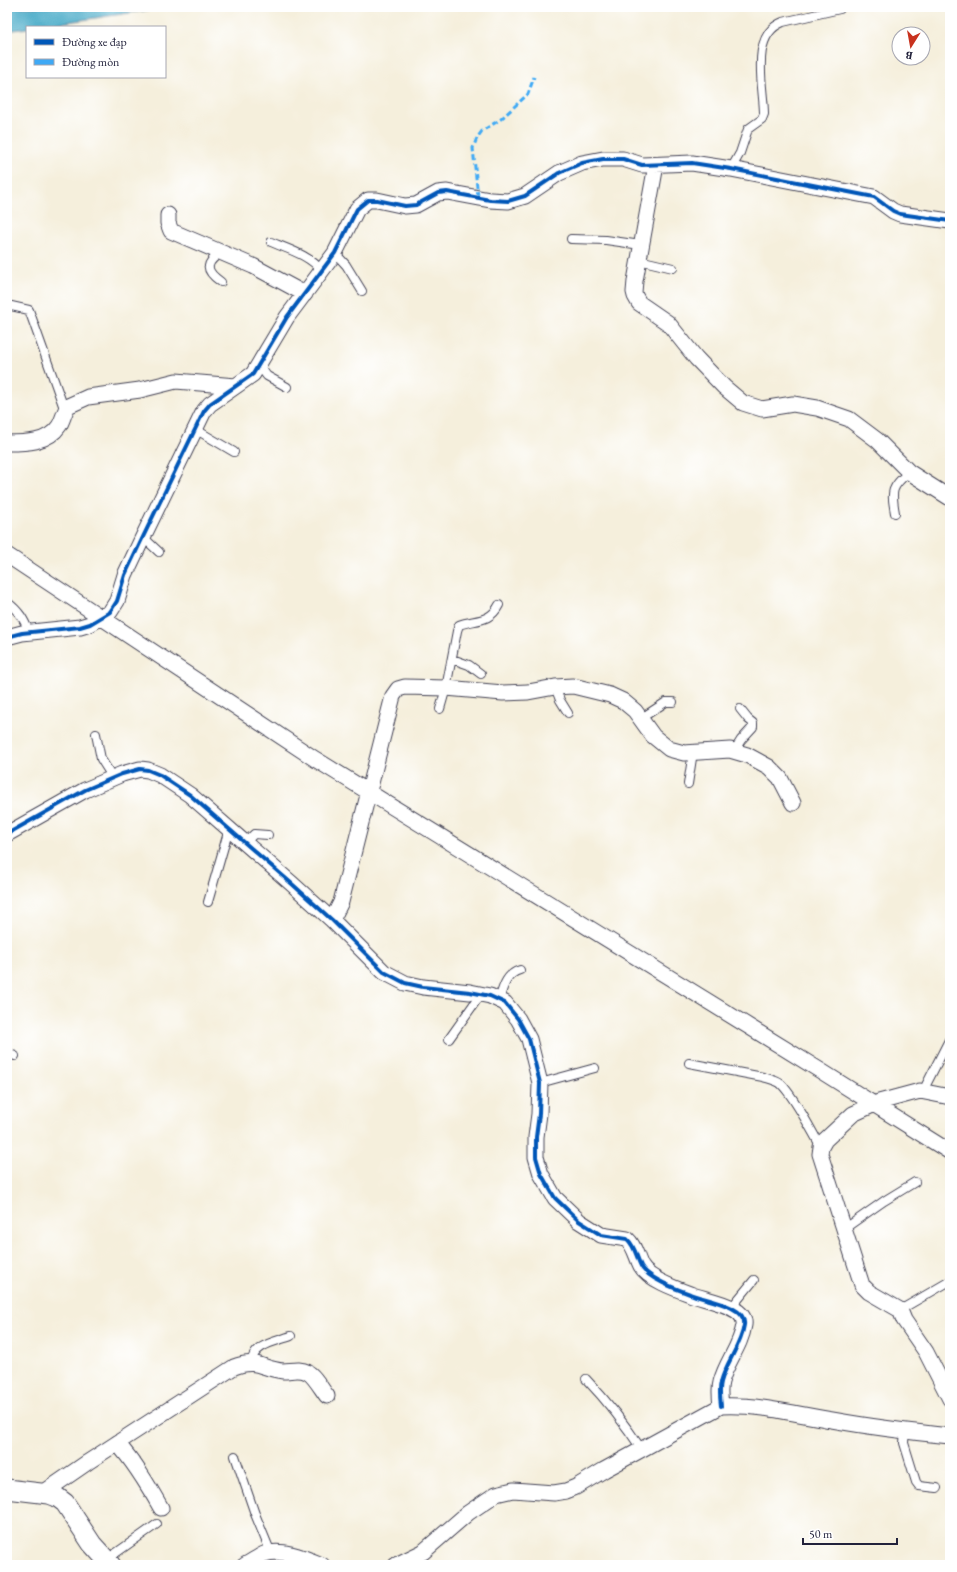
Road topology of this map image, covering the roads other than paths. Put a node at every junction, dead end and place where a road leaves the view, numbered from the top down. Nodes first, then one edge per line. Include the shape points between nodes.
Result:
1 (840, 9) dead end
2 (656, 165) junction
3 (731, 169) junction
4 (168, 215) dead end
5 (950, 220) edge
6 (571, 239) dead end
7 (271, 242) dead end
8 (641, 245) junction
9 (222, 252) junction
10 (335, 253) junction
11 (639, 260) junction
12 (673, 268) dead end
13 (322, 271) junction
14 (221, 282) dead end
15 (362, 291) dead end
16 (305, 294) junction
17 (7, 305) edge
18 (258, 364) junction
19 (236, 386) junction
20 (287, 387) dead end
21 (65, 411) junction
22 (195, 429) junction
23 (7, 443) edge
24 (234, 452) dead end
25 (909, 472) junction
26 (950, 498) edge
27 (895, 514) dead end
28 (142, 537) junction
29 (159, 552) dead end
30 (7, 554) edge
31 (7, 602) edge
32 (499, 605) dead end
33 (102, 618) junction
34 (29, 632) junction
35 (7, 637) edge
36 (452, 659) junction
37 (481, 674) dead end
38 (555, 687) junction
39 (446, 688) junction
40 (673, 702) dead end
41 (740, 708) dead end
42 (440, 709) dead end
43 (568, 713) dead end
44 (640, 719) junction
45 (96, 734) dead end
46 (734, 751) junction
47 (693, 752) junction
48 (112, 778) junction
49 (688, 784) dead end
50 (368, 792) junction
51 (793, 803) dead end
52 (229, 829) junction
53 (7, 834) edge
54 (268, 835) dead end
55 (247, 845) junction
56 (208, 902) dead end
57 (332, 920) junction
58 (520, 970) dead end
59 (481, 994) junction
60 (499, 1000) junction
61 (950, 1038) edge
62 (449, 1040) dead end
63 (689, 1063) dead end
64 (595, 1068) dead end
65 (540, 1083) junction
66 (923, 1092) junction
67 (950, 1097) edge
68 (874, 1104) junction
69 (820, 1147) junction
70 (950, 1152) edge
71 (915, 1182) dead end
72 (844, 1229) junction
73 (754, 1280) dead end
74 (950, 1281) edge
75 (731, 1308) junction
76 (900, 1310) junction
77 (291, 1336) dead end
78 (251, 1363) junction
79 (586, 1379) dead end
80 (327, 1396) dead end
81 (950, 1399) edge
82 (721, 1406) junction
83 (905, 1431) junction
84 (950, 1436) edge
85 (117, 1443) junction
86 (642, 1450) junction
87 (235, 1456) dead end
88 (7, 1488) edge
89 (937, 1488) dead end
90 (43, 1493) junction
91 (161, 1508) dead end
92 (157, 1524) dead end
93 (271, 1553) junction
94 (108, 1563) edge
95 (245, 1565) edge
96 (322, 1565) edge
97 (396, 1565) edge

1 - 3 lane via 783,22 771,30 763,46 761,58 764,114 762,119 748,129 740,153
2 - 3 street via 692,163
2 - 8 street
2 - 10 street via 642,165 623,159 582,163 559,173 525,196 508,201 490,200 456,192 438,193 410,206 368,200 357,209
3 - 5 street via 874,198 900,214
4 - 9 street via 171,231
6 - 8 lane
7 - 13 lane via 304,256
8 - 11 street
9 - 14 lane via 210,260 209,265 211,273
9 - 16 street
10 - 13 street
10 - 15 lane via 346,265
11 - 12 lane
11 - 25 street via 634,292 640,303 668,324 696,358 743,403 762,409 793,404 817,408 849,419 878,440
13 - 16 street
16 - 18 street via 287,317
17 - 21 lane via 29,310
18 - 19 street via 253,374
18 - 20 lane via 267,376
19 - 21 street via 167,382 140,390 88,397 68,406
19 - 22 street via 210,404
21 - 23 street via 60,425 53,434 35,441
22 - 24 lane
22 - 28 street
25 - 26 street
25 - 27 lane via 894,488 892,497
28 - 29 lane
28 - 33 street via 125,575 117,601 110,612
30 - 33 street
31 - 34 lane via 24,618
32 - 36 lane via 490,616 459,625
33 - 34 street via 80,627
33 - 50 street
34 - 35 street
36 - 37 lane via 469,665
36 - 39 lane
38 - 39 street via 503,693
38 - 43 lane
38 - 44 street via 574,686 610,695 623,700
39 - 42 lane
39 - 50 street via 405,686 395,692
40 - 44 lane via 666,702
41 - 46 lane via 753,723 753,727
44 - 47 street via 653,736 669,749 684,753
45 - 48 lane via 101,759
46 - 47 street
46 - 51 street via 769,767 780,778
47 - 49 lane
48 - 52 street via 140,769 160,775 190,794
48 - 53 street via 85,790
50 - 57 street via 342,902
50 - 68 street
52 - 55 street
52 - 56 lane
54 - 55 lane via 254,834
55 - 57 street
57 - 59 street via 384,972 405,983 423,988
58 - 60 lane via 508,976
59 - 60 street
59 - 62 lane
60 - 65 street via 511,1009 529,1039
61 - 66 lane
63 - 69 lane via 763,1077 780,1084 793,1100
64 - 65 lane
65 - 75 street via 536,1157 541,1174 555,1198 593,1231 627,1239 641,1267 651,1276 692,1295
66 - 67 street
66 - 68 street
68 - 69 street via 853,1114
68 - 70 street
69 - 72 street
71 - 72 lane
72 - 76 street via 862,1285 869,1292
73 - 75 lane
74 - 76 lane
75 - 82 street via 744,1318 744,1326 721,1383
76 - 81 street via 926,1352
77 - 78 lane via 259,1347 252,1356
78 - 80 street via 284,1371 307,1371
78 - 85 street via 234,1367
79 - 86 lane via 605,1399
82 - 83 street via 759,1408
82 - 86 street
83 - 84 street
83 - 89 lane via 904,1443 916,1482 919,1486
85 - 90 street
85 - 91 street via 132,1460
86 - 97 street via 566,1491 554,1493 513,1490 496,1494 468,1513 423,1552
87 - 93 lane
88 - 90 street
90 - 94 street via 57,1497 65,1503
92 - 94 lane
93 - 95 street
93 - 96 street via 279,1552 302,1557

